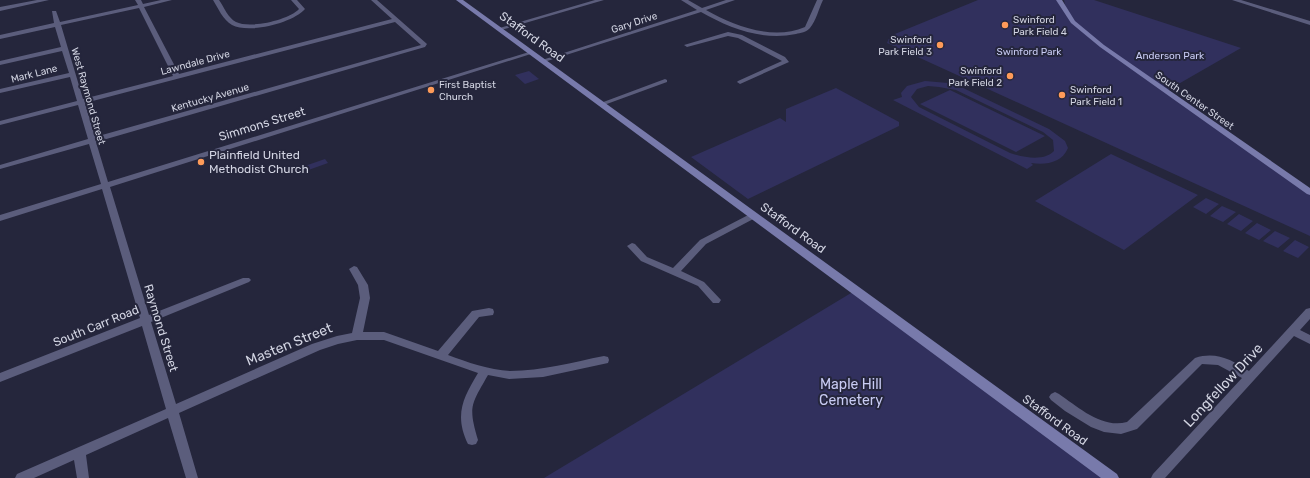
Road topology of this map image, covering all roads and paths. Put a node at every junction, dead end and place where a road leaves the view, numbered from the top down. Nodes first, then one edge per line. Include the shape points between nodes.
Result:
1 (46, 0) edge
2 (169, 0) edge
3 (216, 0) edge
4 (294, 0) edge
5 (374, 0) edge
6 (458, 0) edge
7 (601, 0) edge
8 (684, 0) edge
9 (732, 0) edge
10 (820, 0) edge
11 (1059, 0) edge
12 (1235, 0) edge
13 (139, 3) edge
14 (0, 9) edge
15 (703, 10) junction
16 (54, 12) dead end
17 (396, 20) junction
18 (1310, 23) edge
19 (58, 25) junction
20 (499, 29) junction
21 (747, 29) junction
22 (740, 36) junction
23 (0, 37) edge
24 (688, 45) dead end
25 (65, 48) junction
26 (532, 53) junction
27 (542, 61) junction
28 (0, 63) edge
29 (72, 74) junction
30 (177, 77) junction
31 (665, 81) dead end
32 (740, 82) dead end
33 (0, 91) edge
34 (80, 102) junction
35 (602, 104) junction
36 (0, 123) edge
37 (92, 140) junction
38 (0, 167) edge
39 (105, 185) junction
40 (1310, 192) edge
41 (754, 215) junction
42 (0, 218) edge
43 (632, 246) dead end
44 (354, 269) dead end
45 (675, 272) junction
46 (246, 280) dead end
47 (716, 300) dead end
48 (489, 312) dead end
49 (1310, 312) edge
50 (145, 320) junction
51 (1293, 331) junction
52 (357, 336) junction
53 (1310, 340) edge
54 (440, 356) junction
55 (604, 360) dead end
56 (485, 371) junction
57 (1250, 377) junction
58 (0, 378) edge
59 (1055, 397) dead end
60 (172, 410) junction
61 (472, 440) dead end
62 (79, 452) junction
63 (21, 478) edge
64 (83, 478) edge
65 (192, 478) edge
66 (1112, 478) edge
67 (1157, 478) edge

1 - 14 street
2 - 13 street
3 - 4 street via 233,24 245,27 289,18 301,12 302,9
5 - 17 street
6 - 20 street, Stafford Road
7 - 20 street
8 - 15 street
9 - 15 street, Gary Drive
10 - 21 street via 809,26 800,31 785,34
11 - 40 street, South Center Street via 1073,22 1102,46
12 - 18 street
13 - 19 street
13 - 30 street
15 - 21 street via 731,25
15 - 27 street, Gary Drive
16 - 19 street, West Raymond Street
17 - 30 street, Lawndale Drive
17 - 37 street, Kentucky Avenue via 424,44 420,48
19 - 23 street
19 - 25 street, West Raymond Street
20 - 26 street, Stafford Road
21 - 22 street
22 - 24 street via 728,34
22 - 32 street via 783,58 786,62
25 - 28 street
25 - 29 street, West Raymond Street
26 - 27 street, Stafford Road
26 - 39 street, Simmons Street
27 - 35 street, Stafford Road
29 - 33 street, Mark Lane
29 - 34 street, West Raymond Street
30 - 34 street, Lawndale Drive
31 - 35 street
34 - 36 street, Lawndale Drive
34 - 37 street, West Raymond Street
35 - 41 street, Stafford Road
37 - 38 street, Kentucky Avenue
37 - 39 street, West Raymond Street
39 - 42 street, Simmons Street
39 - 50 street, Raymond Street
41 - 45 street via 703,242
41 - 66 street, Stafford Road
43 - 45 street via 644,259
44 - 52 street via 363,285 365,298
45 - 47 street via 701,284
46 - 50 street, South Carr Road
48 - 54 street via 476,314
49 - 51 street, Longfellow Drive
50 - 58 street, South Carr Road
50 - 60 street, Raymond Street
51 - 53 street
51 - 57 street, Longfellow Drive
52 - 54 street, Masten Street via 384,336
52 - 60 street, Masten Street via 316,347
54 - 56 street, Masten Street
55 - 56 street, Masten Street via 543,374 509,375
56 - 61 street via 467,408 466,415
57 - 59 street via 1226,363 1208,358 1199,362 1134,425 1121,429 1102,426 1077,413
57 - 67 street, Longfellow Drive
60 - 62 street, Masten Street
60 - 65 street, Raymond Street
62 - 63 street, Masten Street
62 - 64 street

